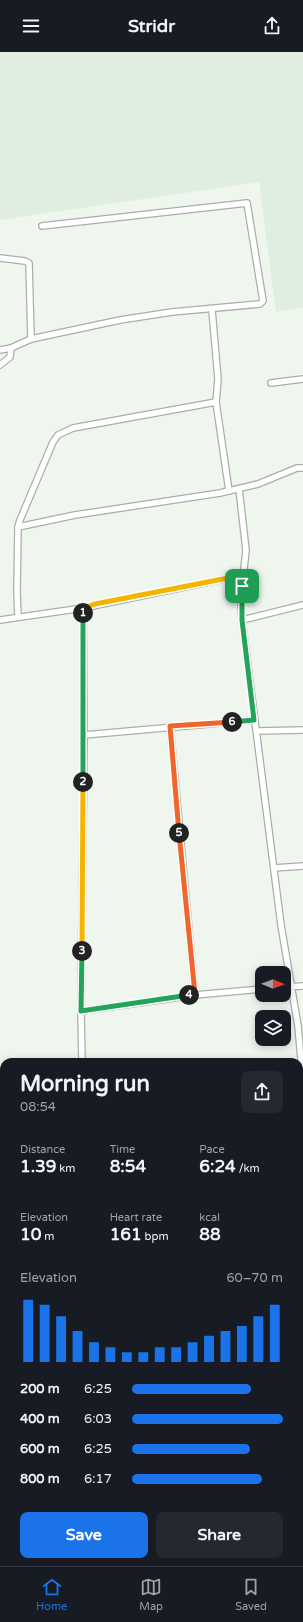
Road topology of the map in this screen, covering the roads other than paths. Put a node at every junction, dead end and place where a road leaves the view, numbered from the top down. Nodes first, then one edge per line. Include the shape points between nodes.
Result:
1 (42, 226) dead end
2 (0, 258) edge
3 (212, 310) junction
4 (31, 339) junction
5 (11, 348) junction
6 (0, 350) edge
7 (0, 365) edge
8 (303, 379) edge
9 (271, 383) dead end
10 (216, 402) junction
11 (303, 468) edge
12 (238, 489) junction
13 (229, 491) junction
14 (18, 527) junction
15 (242, 586) junction
16 (303, 605) edge
17 (83, 608) junction
18 (18, 617) junction
19 (0, 620) edge
20 (242, 620) junction
21 (254, 720) junction
22 (170, 726) junction
23 (303, 730) edge
24 (258, 732) junction
25 (84, 735) junction
26 (303, 866) edge
27 (274, 868) junction
28 (292, 986) junction
29 (303, 986) edge
30 (255, 990) edge
31 (195, 994) junction
32 (81, 1011) junction
33 (82, 1058) edge
34 (299, 1058) edge

1 - 3 street via 247,203 263,300 260,304
2 - 4 street via 25,261 29,264
3 - 4 street via 172,312 120,320
3 - 10 street via 218,379
4 - 5 street
5 - 6 street
5 - 7 street via 10,357
8 - 9 street
10 - 13 street
10 - 14 street via 73,428 58,435 52,442
11 - 12 street
12 - 13 street
12 - 15 street via 246,550
13 - 14 street via 75,515
14 - 18 street
15 - 17 street via 228,578
15 - 20 street
16 - 20 street
17 - 18 street
17 - 25 street
18 - 19 street
20 - 21 street
21 - 22 street
21 - 24 street
22 - 25 street
22 - 31 street
23 - 24 street
24 - 27 street
25 - 32 street
26 - 27 street
27 - 28 street
28 - 29 street
28 - 34 street
30 - 31 street
31 - 32 street
32 - 33 street

